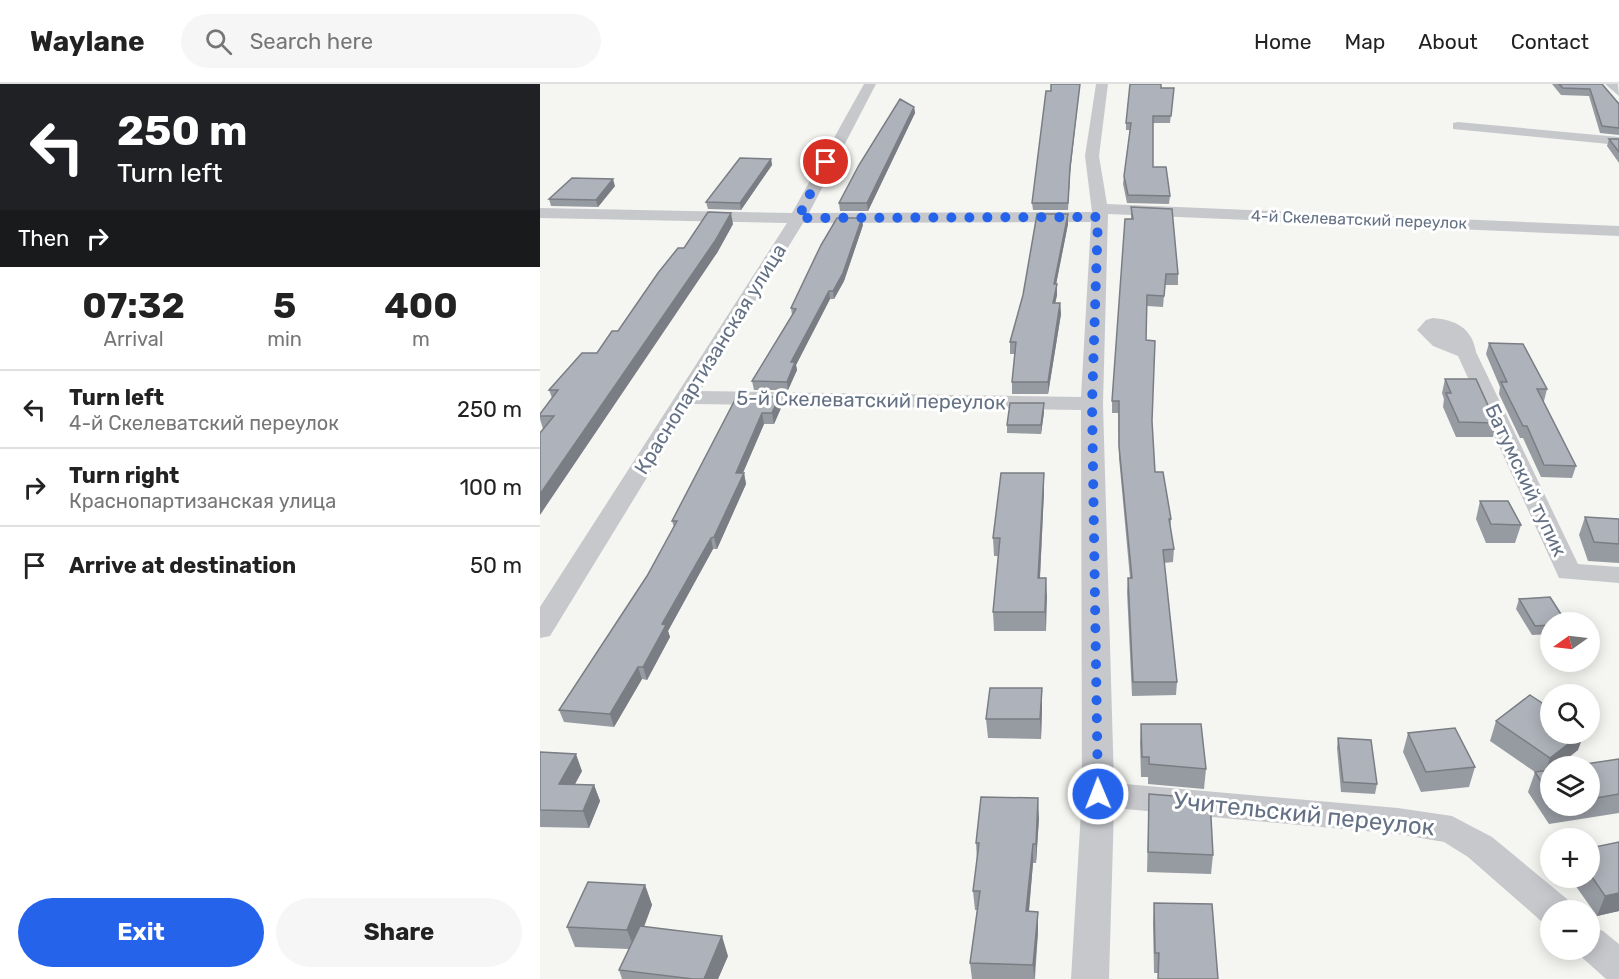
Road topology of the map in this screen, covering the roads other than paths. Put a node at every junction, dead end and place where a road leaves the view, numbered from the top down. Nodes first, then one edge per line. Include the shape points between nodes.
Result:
1 (870, 84) edge
2 (1101, 84) edge
3 (1611, 84) edge
4 (1619, 92) edge
5 (1458, 126) dead end
6 (1619, 141) edge
7 (540, 213) edge
8 (1099, 213) junction
9 (798, 218) junction
10 (1619, 231) edge
11 (1466, 347) dead end
12 (686, 397) junction
13 (1092, 404) junction
14 (1619, 575) edge
15 (540, 629) edge
16 (1098, 794) junction
17 (1542, 900) edge
18 (1600, 951) edge
19 (1619, 967) edge
20 (1090, 979) edge

1 - 9 street, Краснопартизанская улица
2 - 8 street via 1092,156
3 - 4 street
5 - 6 street
7 - 9 street, 4-й Скелеватский переулок
8 - 9 street, 4-й Скелеватский переулок
8 - 10 street, 4-й Скелеватский переулок
8 - 13 street
9 - 12 street, Краснопартизанская улица
11 - 14 street, Батумский тупик via 1568,572
12 - 13 street, 5-й Скелеватский переулок
12 - 15 street, Краснопартизанская улица
13 - 16 street
16 - 17 street, Учительский переулок via 1398,821 1452,830 1480,847
16 - 20 street
18 - 19 street

